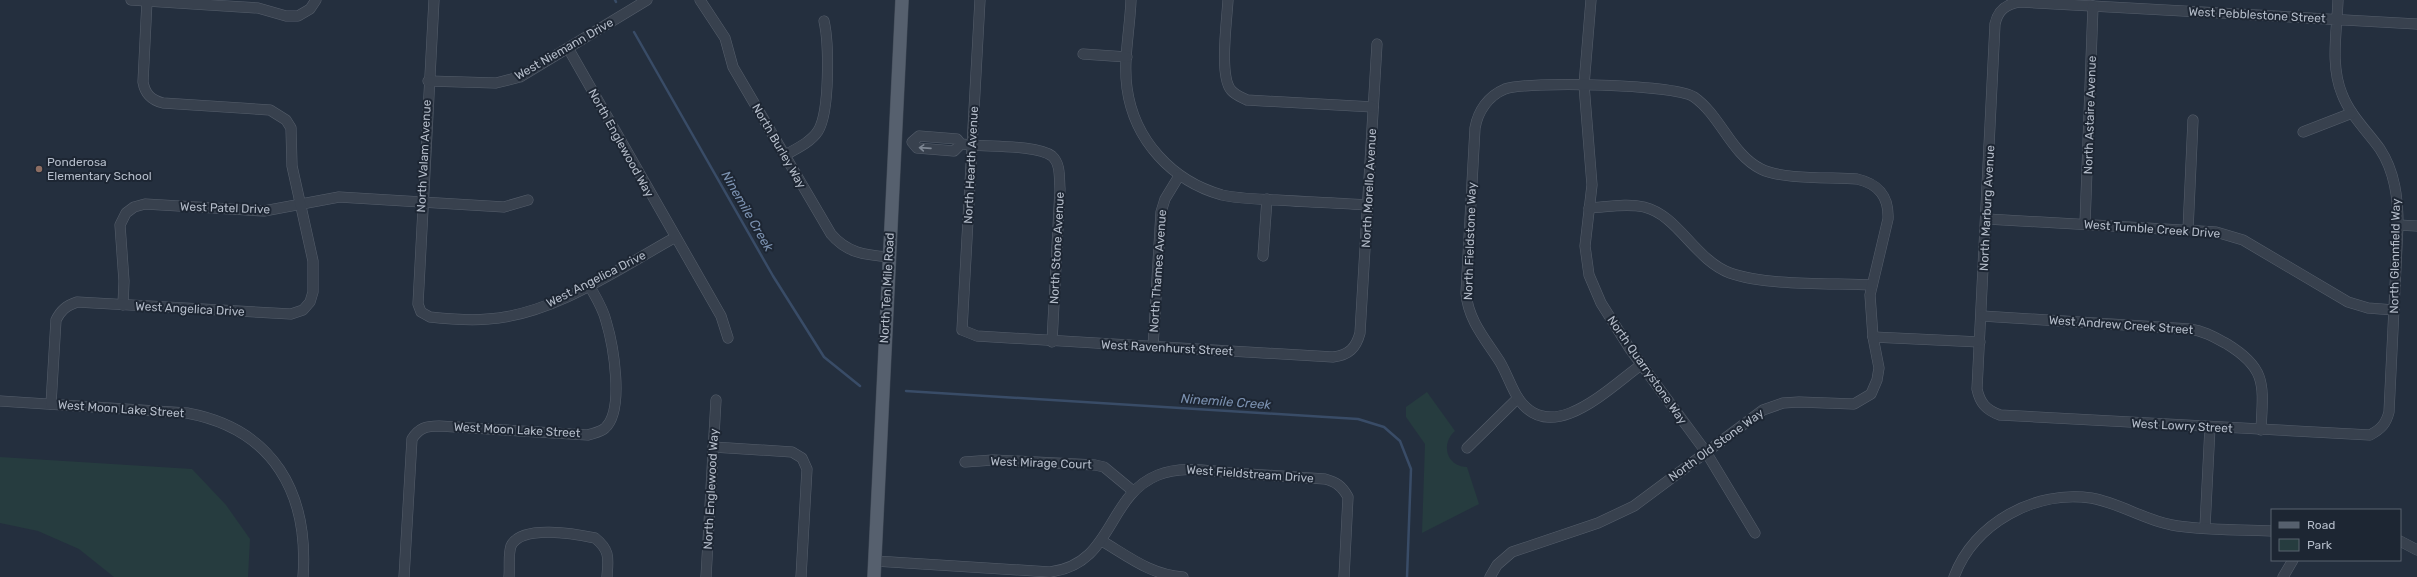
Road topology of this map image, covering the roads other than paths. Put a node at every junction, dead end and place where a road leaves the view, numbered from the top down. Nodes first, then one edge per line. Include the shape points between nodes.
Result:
1 (131, 0) edge
2 (316, 0) edge
3 (434, 0) edge
4 (647, 0) edge
5 (700, 0) edge
6 (902, 0) edge
7 (980, 0) edge
8 (1131, 0) edge
9 (1228, 0) edge
10 (1590, 0) edge
11 (2338, 0) edge
12 (147, 1) junction
13 (2093, 6) junction
14 (2002, 9) joint
15 (2337, 20) junction
16 (824, 21) dead end
17 (2417, 24) edge
18 (1377, 44) dead end
19 (568, 48) junction
20 (1083, 54) dead end
21 (1127, 56) junction
22 (428, 81) junction
23 (1584, 85) junction
24 (1373, 107) junction
25 (2352, 112) junction
26 (2193, 120) dead end
27 (2303, 132) dead end
28 (895, 142) junction
29 (966, 145) junction
30 (785, 155) junction
31 (1179, 176) junction
32 (1877, 187) joint
33 (1267, 199) junction
34 (528, 200) dead end
35 (422, 202) junction
36 (1368, 205) junction
37 (300, 206) junction
38 (1589, 208) junction
39 (1987, 218) junction
40 (2085, 224) junction
41 (2398, 225) junction
42 (2417, 226) edge
43 (2188, 230) junction
44 (674, 238) junction
45 (1263, 256) dead end
46 (889, 257) junction
47 (589, 285) junction
48 (1872, 285) junction
49 (123, 305) junction
50 (2394, 310) junction
51 (421, 312) joint
52 (1982, 316) junction
53 (962, 330) joint
54 (1360, 333) joint
55 (1873, 337) junction
56 (728, 338) dead end
57 (1052, 342) junction
58 (1980, 342) junction
59 (1153, 347) junction
60 (1641, 365) junction
61 (1518, 398) junction
62 (716, 400) dead end
63 (0, 401) edge
64 (51, 404) junction
65 (1985, 407) joint
66 (2210, 427) junction
67 (2380, 429) joint
68 (2261, 430) junction
69 (713, 447) junction
70 (1467, 448) dead end
71 (1706, 452) junction
72 (965, 462) dead end
73 (1133, 491) junction
74 (2205, 527) junction
75 (2271, 531) edge
76 (1755, 533) dead end
77 (1102, 541) junction
78 (2401, 542) edge
79 (2417, 550) edge
80 (875, 560) junction
81 (2292, 561) edge
82 (1956, 573) edge
83 (303, 577) edge
84 (404, 577) edge
85 (509, 577) edge
86 (607, 577) edge
87 (706, 577) edge
88 (801, 577) edge
89 (874, 577) edge
90 (1183, 577) edge
91 (1344, 577) edge
92 (1490, 577) edge
93 (2283, 577) edge

1 - 12 street
2 - 12 street via 310,9 298,16 286,16 258,8
3 - 22 street, North Valam Avenue
4 - 19 street, West Niemann Drive
5 - 30 street, North Burley Way via 725,38 733,68
6 - 28 main road, North Ten Mile Road
7 - 29 street, North Hearth Avenue
8 - 21 street
9 - 24 street via 1225,74 1230,90 1247,100
10 - 23 street, North Quarrystone Way
11 - 15 street, North Glennfield Way
12 - 37 street via 144,90 149,96 163,103 270,110 278,113 291,128 292,166
13 - 14 street, West Pebblestone Street via 2020,2
13 - 15 street, West Pebblestone Street
13 - 40 street, North Astaire Avenue
14 - 39 street, North Marburg Avenue via 1995,24
15 - 17 street, West Pebblestone Street
15 - 25 street, North Glennfield Way via 2336,76 2342,95
16 - 30 street via 828,41 822,124 809,140
18 - 24 street, North Morello Avenue
19 - 22 street, West Niemann Drive via 531,72 508,81 483,84
19 - 44 street, North Englewood Way
20 - 21 street
21 - 31 street via 1127,87 1134,116 1154,151
22 - 35 street, North Valam Avenue
23 - 32 street, North Fieldstone Way via 1676,90 1692,96 1708,109 1743,155 1762,169 1781,174 1857,179 1869,181
23 - 38 street, North Quarrystone Way via 1592,185
23 - 61 street, North Fieldstone Way via 1517,85 1503,90 1484,105 1474,128 1466,302 1473,321 1502,364
24 - 36 street, North Morello Avenue
25 - 27 street
25 - 41 street, North Glennfield Way via 2380,150 2389,168 2397,197
26 - 43 street
28 - 29 street via 912,142 917,148 954,151
28 - 46 main road, North Ten Mile Road
29 - 53 street, North Hearth Avenue
29 - 57 street, North Stone Avenue via 1040,151 1052,157 1059,168
30 - 46 street, North Burley Way via 839,244 863,254
31 - 33 street via 1224,195
31 - 59 street, North Thames Avenue via 1165,199 1161,212
32 - 48 street, North Old Stone Way via 1889,208
33 - 36 street
33 - 45 street
34 - 35 street, West Patel Drive via 504,207
35 - 37 street, West Patel Drive via 339,197
35 - 51 street, North Valam Avenue via 418,304
36 - 54 street, North Morello Avenue
37 - 49 street, West Patel Drive via 264,211 144,204 134,207 126,213 120,225
37 - 49 street, West Angelica Drive via 313,261 313,292 310,302 303,310 291,314
38 - 48 street via 1634,206 1653,210 1666,219 1704,257 1729,272 1744,277
38 - 60 street, North Quarrystone Way via 1585,246 1592,285
39 - 40 street, West Tumble Creek Drive
39 - 52 street, North Marburg Avenue
40 - 43 street, West Tumble Creek Drive
41 - 42 street
41 - 50 street, North Glennfield Way
43 - 50 street, West Tumble Creek Drive via 2230,234 2358,306
44 - 47 street, West Angelica Drive
44 - 56 street, North Englewood Way via 721,316
46 - 80 main road, North Ten Mile Road
47 - 51 street, West Angelica Drive via 533,310 488,319 430,317
47 - 84 street, West Moon Lake Street via 606,320 614,360 614,410 606,428 588,435 427,426 418,431 412,440
48 - 55 street, North Old Stone Way via 1870,306
49 - 64 street, West Angelica Drive via 77,302 60,312 56,320
50 - 67 street, North Glennfield Way via 2388,412 2386,421
52 - 58 street, North Marburg Avenue
52 - 68 street, West Andrew Creek Street via 2205,332 2239,351 2254,365 2262,383
53 - 57 street, West Ravenhurst Street via 977,336
54 - 59 street, West Ravenhurst Street via 1358,343 1352,351 1343,356 1333,357
55 - 58 street
55 - 71 street, North Old Stone Way via 1879,368 1878,380 1871,394 1863,401 1844,405 1799,402 1773,405
57 - 59 street, West Ravenhurst Street
58 - 65 street, North Marburg Avenue via 1977,389 1979,399
60 - 61 street, North Fieldstone Way via 1567,416 1545,417 1531,411
60 - 71 street, North Quarrystone Way
61 - 70 street
62 - 69 street, North Englewood Way
63 - 64 street, West Moon Lake Street
64 - 83 street, West Moon Lake Street via 187,413 210,418 238,431 270,457 292,491 302,520 305,539
65 - 66 street, West Lowry Street via 2000,415
66 - 68 street, West Lowry Street
66 - 74 street
67 - 68 street, West Lowry Street via 2370,435
69 - 87 street, North Englewood Way
69 - 88 street via 792,452 802,458 807,469
71 - 76 street, North Quarrystone Way
71 - 92 street, North Old Stone Way via 1634,506 1598,523 1512,552 1497,565
72 - 73 street, West Mirage Court via 993,460 1096,465 1104,467
73 - 77 street, West Fieldstream Drive
73 - 91 street, West Fieldstream Drive via 1157,475 1177,470 1317,478 1334,482 1343,488 1348,497
74 - 75 street
74 - 82 street via 2172,525 2091,498 2059,497 2029,504 1999,520 1981,535 1964,556
77 - 80 street, West Fieldstream Drive via 1079,564 1050,572
77 - 90 street via 1146,568 1169,576
78 - 79 street
80 - 89 main road, North Ten Mile Road
81 - 93 street
85 - 86 street via 511,547 516,539 536,532 595,538 603,544 608,553

